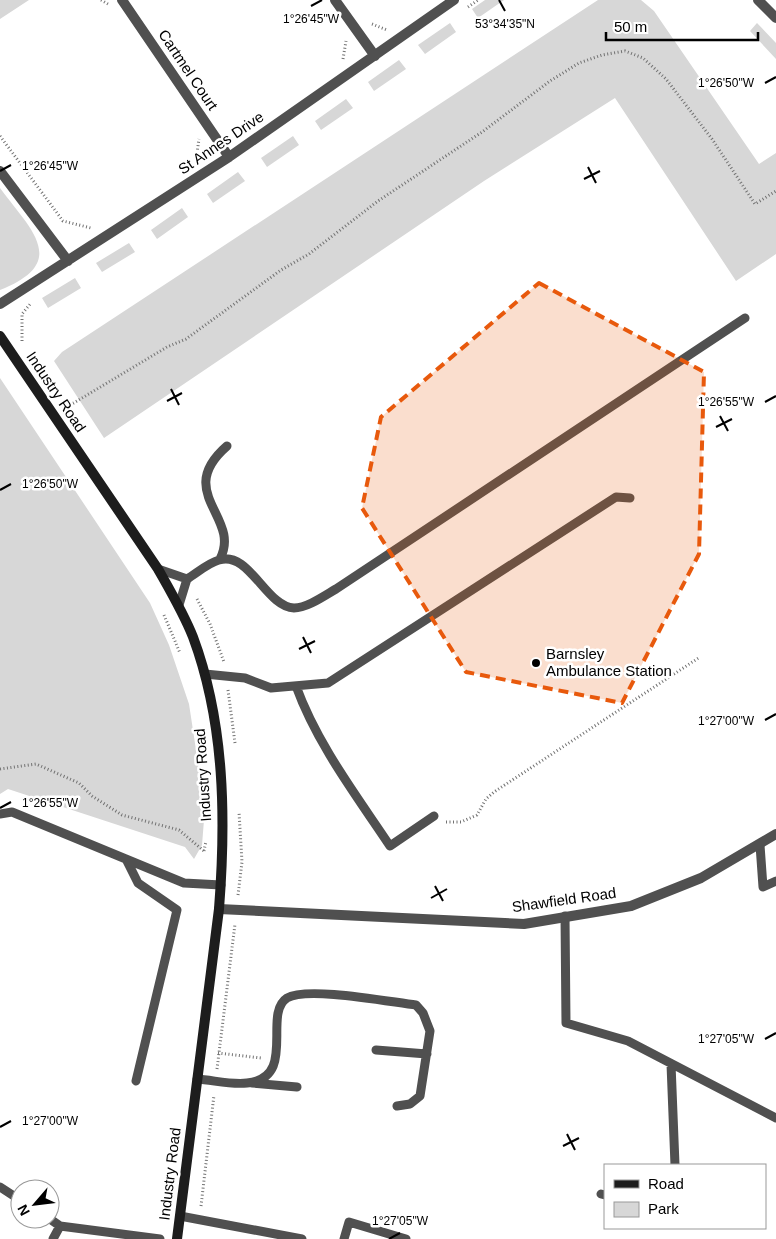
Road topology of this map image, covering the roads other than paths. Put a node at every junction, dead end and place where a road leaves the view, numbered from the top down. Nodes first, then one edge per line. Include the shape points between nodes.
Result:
1 (122, 0) edge
2 (335, 0) edge
3 (454, 0) edge
4 (758, 0) edge
5 (776, 18) edge
6 (375, 56) junction
7 (229, 157) junction
8 (0, 171) edge
9 (68, 261) junction
10 (0, 304) edge
11 (745, 318) dead end
12 (0, 336) edge
13 (227, 446) dead end
14 (630, 498) dead end
15 (220, 559) junction
16 (158, 569) junction
17 (187, 580) junction
18 (179, 605) junction
19 (205, 674) junction
20 (296, 686) junction
21 (0, 814) edge
22 (434, 816) road end
23 (776, 834) edge
24 (760, 845) junction
25 (126, 859) junction
26 (776, 881) edge
27 (221, 885) junction
28 (219, 909) junction
29 (565, 916) junction
30 (376, 1050) dead end
31 (427, 1054) junction
32 (671, 1064) junction
33 (197, 1078) junction
34 (136, 1081) dead end
35 (247, 1083) junction
36 (297, 1086) dead end
37 (397, 1106) dead end
38 (776, 1118) edge
39 (675, 1164) edge
40 (180, 1216) junction
41 (60, 1226) edge
42 (160, 1239) edge
43 (177, 1239) edge
44 (302, 1239) edge
45 (344, 1239) edge
46 (406, 1239) edge

1 - 7 street, Cartmel Court
2 - 6 street
3 - 6 street, St Annes Drive
4 - 5 street
6 - 7 street, St Annes Drive
7 - 9 street, St Annes Drive
8 - 9 street
9 - 10 street, St Annes Drive
11 - 15 lane via 314,601 294,608 279,602 250,570 232,560
12 - 16 street, Industry Road
13 - 15 lane via 211,463 205,486 208,501 225,532 225,549
14 - 20 lane via 616,497 328,683
15 - 17 lane
16 - 17 lane
16 - 18 street, Industry Road
17 - 18 lane
18 - 19 street, Industry Road
19 - 20 lane via 245,678 271,688
19 - 27 street, Industry Road via 219,750
20 - 22 lane via 304,709 336,765 390,846
21 - 25 lane via 12,812
23 - 24 street, Shawfield Road
24 - 26 lane via 763,887
24 - 29 street, Shawfield Road via 701,878 631,906
25 - 27 lane via 184,883
25 - 34 lane via 138,883 177,910
27 - 28 street, Industry Road
28 - 29 street, Shawfield Road via 524,924
28 - 33 street, Industry Road
29 - 32 lane via 566,1024 628,1042
30 - 31 lane
31 - 35 lane via 430,1031 423,1013 416,1006 310,992 286,998 280,1007 277,1023 276,1060 264,1078
31 - 37 lane via 420,1096 410,1104
32 - 38 lane
32 - 39 lane
33 - 35 lane
33 - 40 street, Industry Road
35 - 36 lane
40 - 43 street, Industry Road
40 - 44 lane
41 - 42 lane, Industry Road
45 - 46 lane via 349,1222

